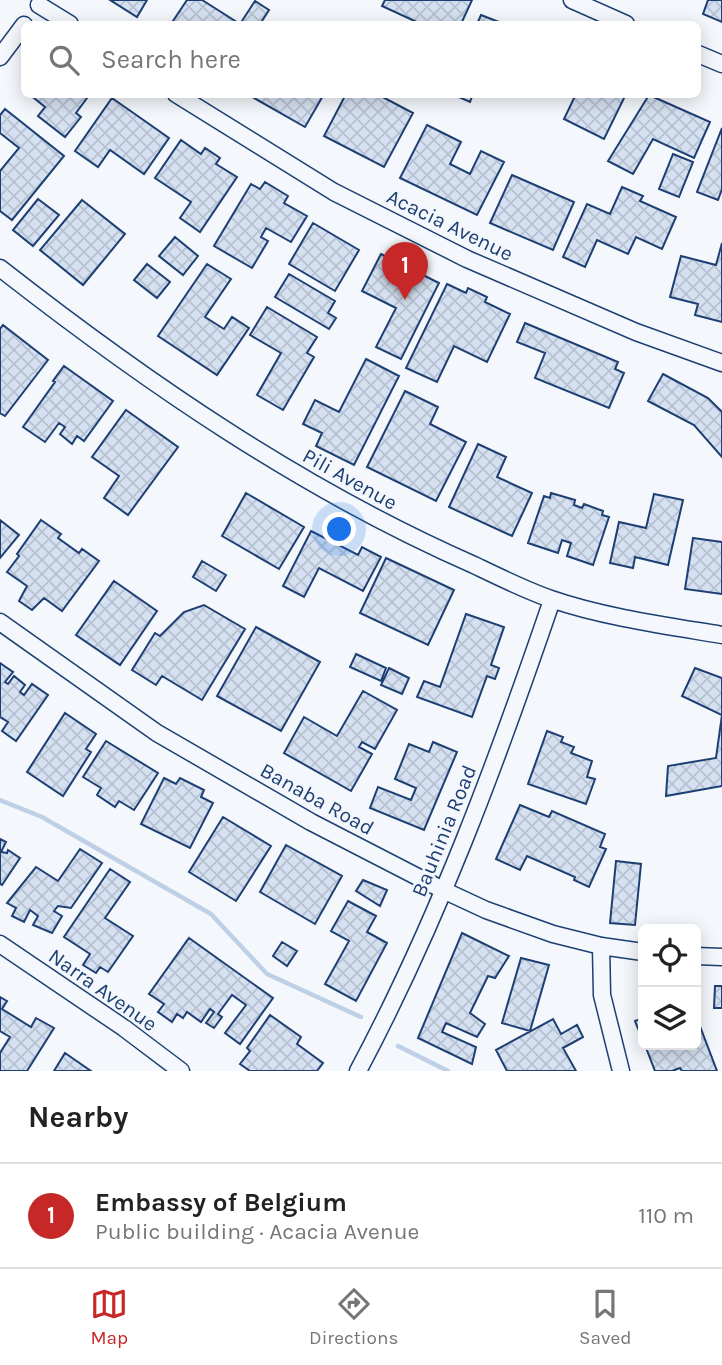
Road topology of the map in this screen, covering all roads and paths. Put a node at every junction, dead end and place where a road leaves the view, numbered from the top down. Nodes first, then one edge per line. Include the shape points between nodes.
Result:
1 (572, 0) edge
2 (41, 2) edge
3 (595, 5) edge
4 (28, 21) edge
5 (66, 21) edge
6 (621, 21) edge
7 (21, 30) edge
8 (701, 55) edge
9 (0, 57) edge
10 (722, 64) edge
11 (182, 98) edge
12 (0, 268) edge
13 (722, 363) edge
14 (552, 600) junction
15 (0, 622) edge
16 (722, 635) edge
17 (443, 890) junction
18 (0, 944) edge
19 (601, 946) junction
20 (638, 951) edge
21 (701, 956) edge
22 (722, 957) edge
23 (181, 1071) edge
24 (358, 1071) edge
25 (621, 1071) edge

1 - 3 street
2 - 4 street
2 - 5 street
3 - 6 street
7 - 9 street
8 - 10 street
11 - 13 street, Acacia Avenue via 334,192 467,259 636,332
12 - 14 street, Pili Avenue via 67,321 249,446 356,509
14 - 16 street, Pili Avenue
14 - 17 street, Bauhinia Road via 513,714
15 - 17 street, Banaba Road via 158,733 311,822
17 - 19 street, Banaba Road via 553,934
17 - 24 street, Bauhinia Road
18 - 23 street, Narra Avenue
19 - 20 street, Banaba Road
19 - 25 street via 602,995
21 - 22 street

